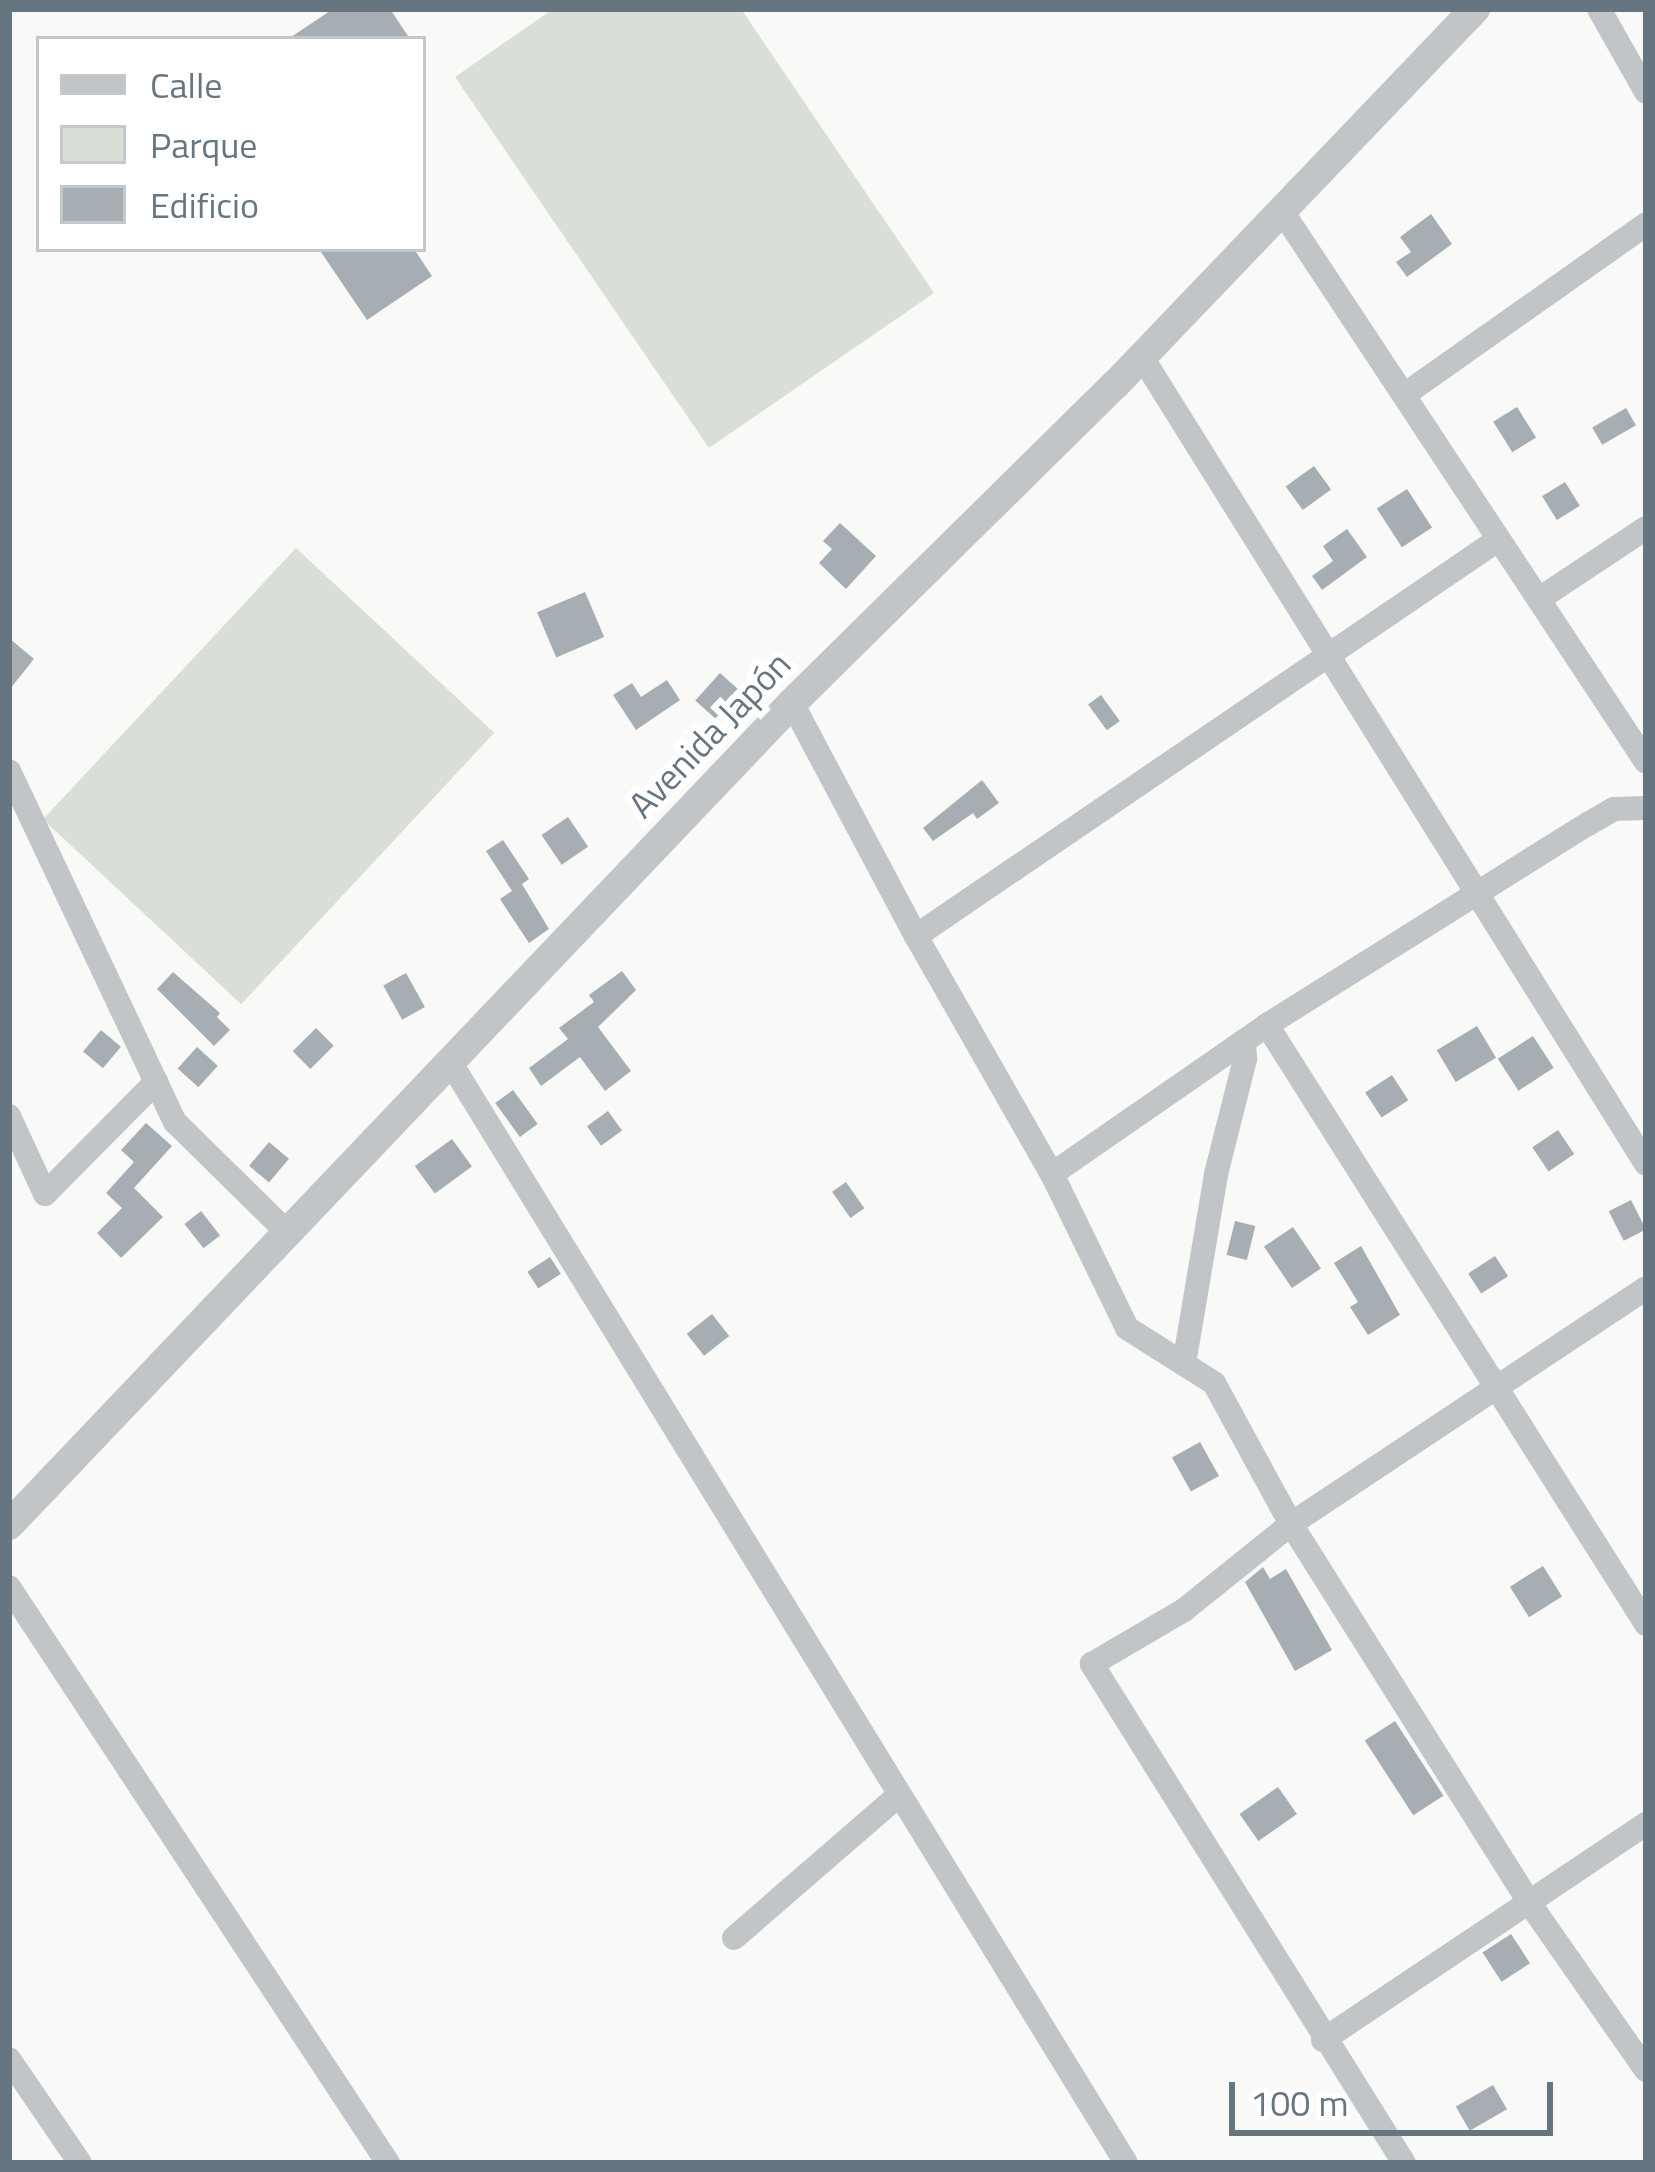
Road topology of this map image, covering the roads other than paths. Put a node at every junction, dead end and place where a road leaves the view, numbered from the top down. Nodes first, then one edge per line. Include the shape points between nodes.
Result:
1 (1475, 9) edge
2 (1599, 9) edge
3 (1646, 92) edge
4 (1282, 211) junction
5 (1646, 224) edge
6 (1142, 357) junction
7 (1404, 394) junction
8 (1646, 528) edge
9 (1499, 539) junction
10 (1539, 599) junction
11 (1331, 654) junction
12 (792, 703) junction
13 (1646, 762) edge
14 (9, 771) edge
15 (1646, 808) edge
16 (1476, 894) junction
17 (916, 936) junction
18 (1267, 1025) junction
19 (1244, 1042) junction
20 (449, 1060) junction
21 (156, 1082) junction
22 (9, 1116) edge
23 (1646, 1164) edge
24 (1052, 1174) junction
25 (287, 1232) junction
26 (1646, 1288) edge
27 (1184, 1364) junction
28 (1498, 1383) junction
29 (1291, 1524) junction
30 (9, 1525) edge
31 (9, 1588) edge
32 (1646, 1624) edge
33 (898, 1796) junction
34 (1646, 1824) edge
35 (1528, 1901) junction
36 (734, 1938) dead end
37 (1323, 2040) junction
38 (9, 2060) edge
39 (1646, 2070) edge
40 (80, 2163) edge
41 (388, 2163) edge
42 (1126, 2163) edge
43 (1404, 2163) edge

1 - 4 street, Avenida Japón
2 - 3 street
4 - 6 street, Avenida Japón
4 - 7 street
5 - 7 street
6 - 11 street
6 - 12 street, Avenida Japón
7 - 9 street
8 - 10 street
9 - 10 street
9 - 11 street
10 - 13 street
11 - 16 street
11 - 17 street
12 - 17 street
12 - 20 street, Avenida Japón
14 - 21 street
15 - 16 street via 1615,809
16 - 18 street
16 - 23 street
17 - 24 street
18 - 19 street
18 - 28 street
19 - 24 street
19 - 27 street
20 - 25 street, Avenida Japón
20 - 33 street
21 - 22 street via 45,1194
21 - 25 street via 175,1122
24 - 27 street via 1127,1328
25 - 30 street, Avenida Japón
26 - 28 street
27 - 29 street via 1214,1383
28 - 29 street
28 - 32 street
29 - 35 street
29 - 37 street via 1184,1610 1092,1664
31 - 41 street
33 - 36 street
33 - 42 street
34 - 35 street
35 - 37 street
35 - 39 street
37 - 43 street
38 - 40 street

